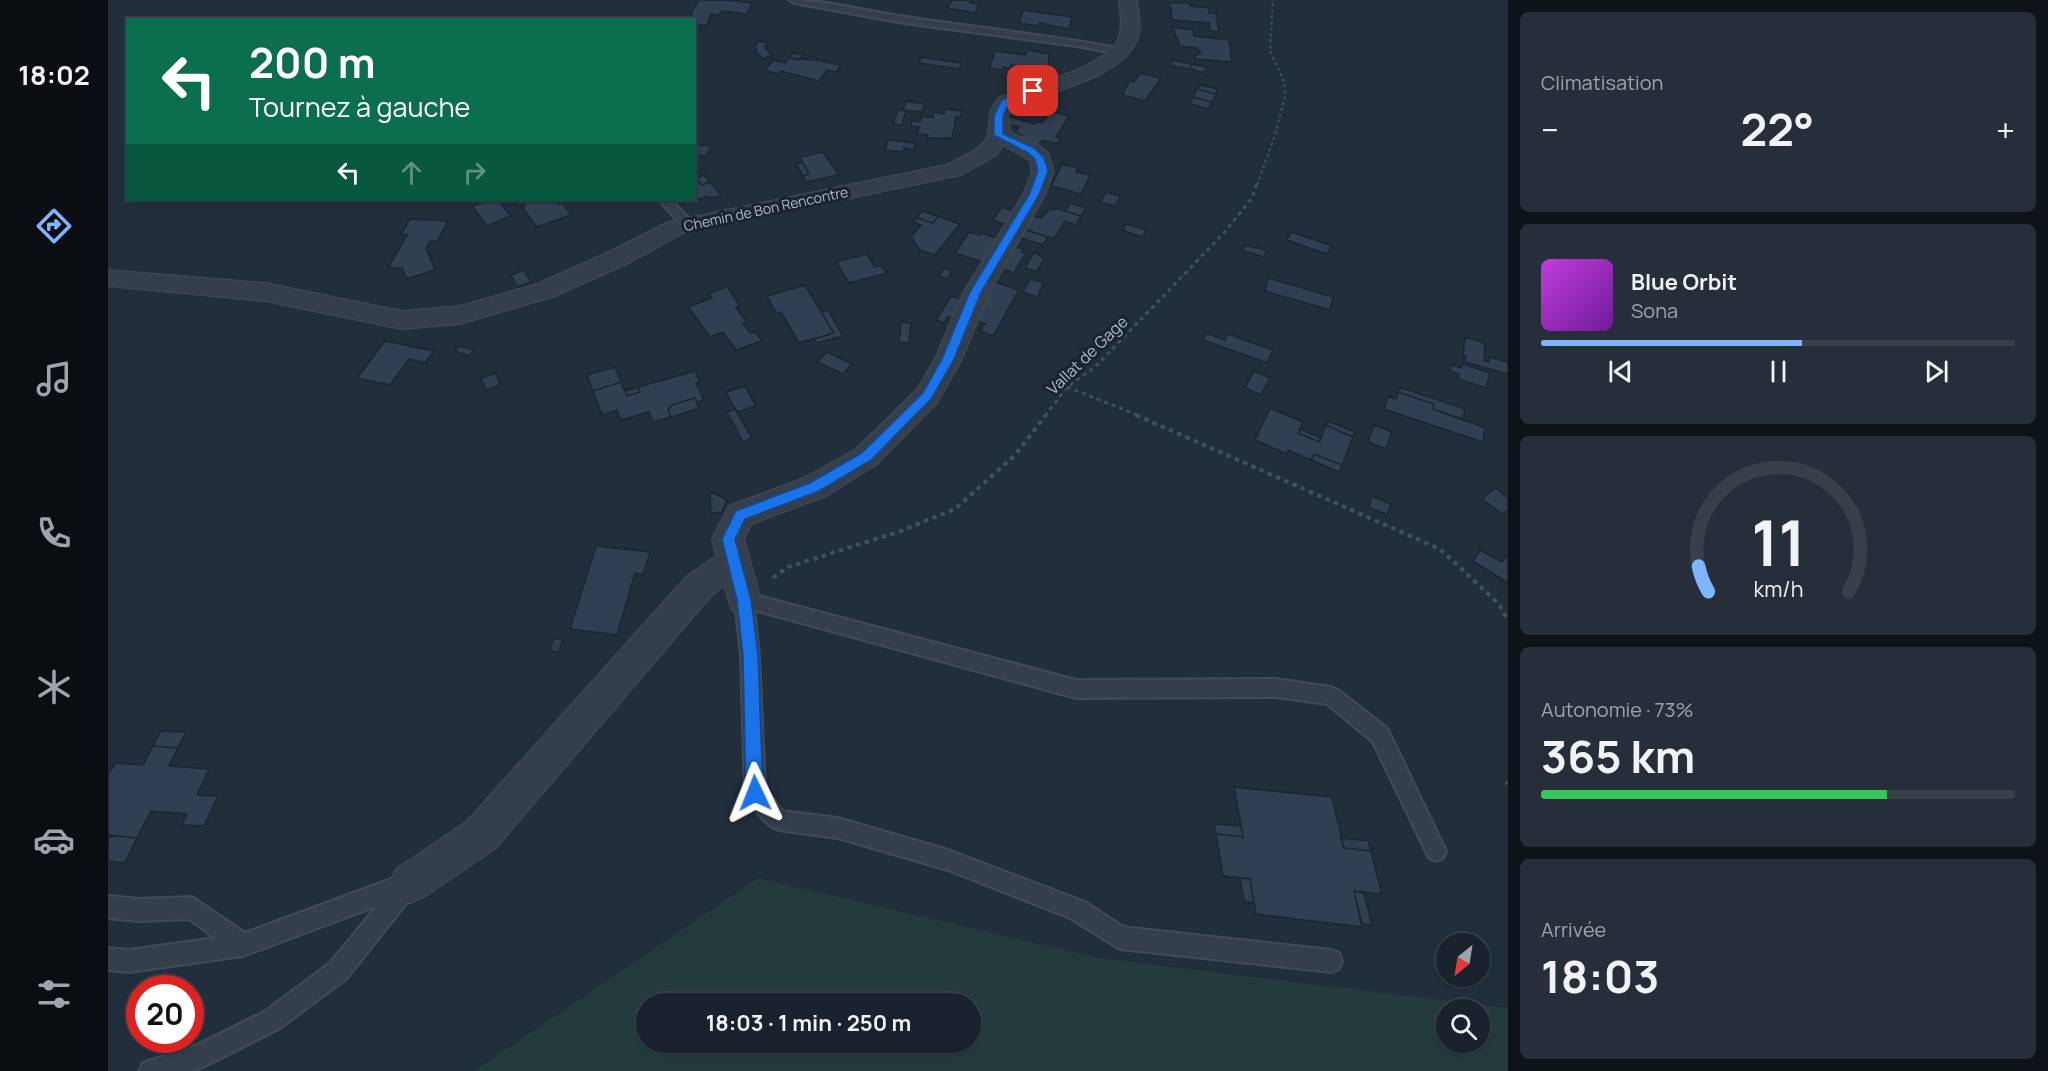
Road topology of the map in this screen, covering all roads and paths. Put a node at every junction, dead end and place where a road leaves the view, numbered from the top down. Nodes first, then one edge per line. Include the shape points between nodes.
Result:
1 (794, 0) edge
2 (1128, 0) edge
3 (1273, 0) edge
4 (1119, 51) junction
5 (999, 135) junction
6 (666, 201) edge
7 (687, 225) junction
8 (108, 278) edge
9 (1067, 387) junction
10 (734, 561) junction
11 (744, 600) junction
12 (1508, 620) edge
13 (1436, 851) dead end
14 (410, 883) junction
15 (108, 907) edge
16 (243, 945) junction
17 (108, 959) edge
18 (1331, 961) dead end
19 (151, 1071) edge

1 - 4 lane
2 - 4 street via 1131,26
3 - 9 path, Vallat de Gage via 1270,51 1284,82 1285,96 1252,198 1223,234 1103,359
4 - 5 street via 1068,81 1005,102 998,116
5 - 7 street, Chemin de Bon Rencontre via 989,150 953,170
5 - 10 street via 1040,158 1043,171 1034,195 976,292 948,359 927,396 866,456 815,487 740,515 728,539
6 - 7 lane
7 - 8 street, Chemin de Bon Rencontre via 546,290 460,315 402,320 265,292
9 - 11 path, Vallat de Gage via 1015,454 955,509 901,531 788,567
9 - 12 path via 1440,549 1498,603
10 - 11 street
10 - 14 street via 699,586 482,835
11 - 13 lane via 1076,690 1276,688 1331,696 1380,735
11 - 18 lane via 755,793 778,820 838,828 948,860 1077,910 1120,938
14 - 16 lane
14 - 19 lane via 338,971 272,1020 201,1056
15 - 16 lane via 192,908
16 - 17 lane via 129,961

